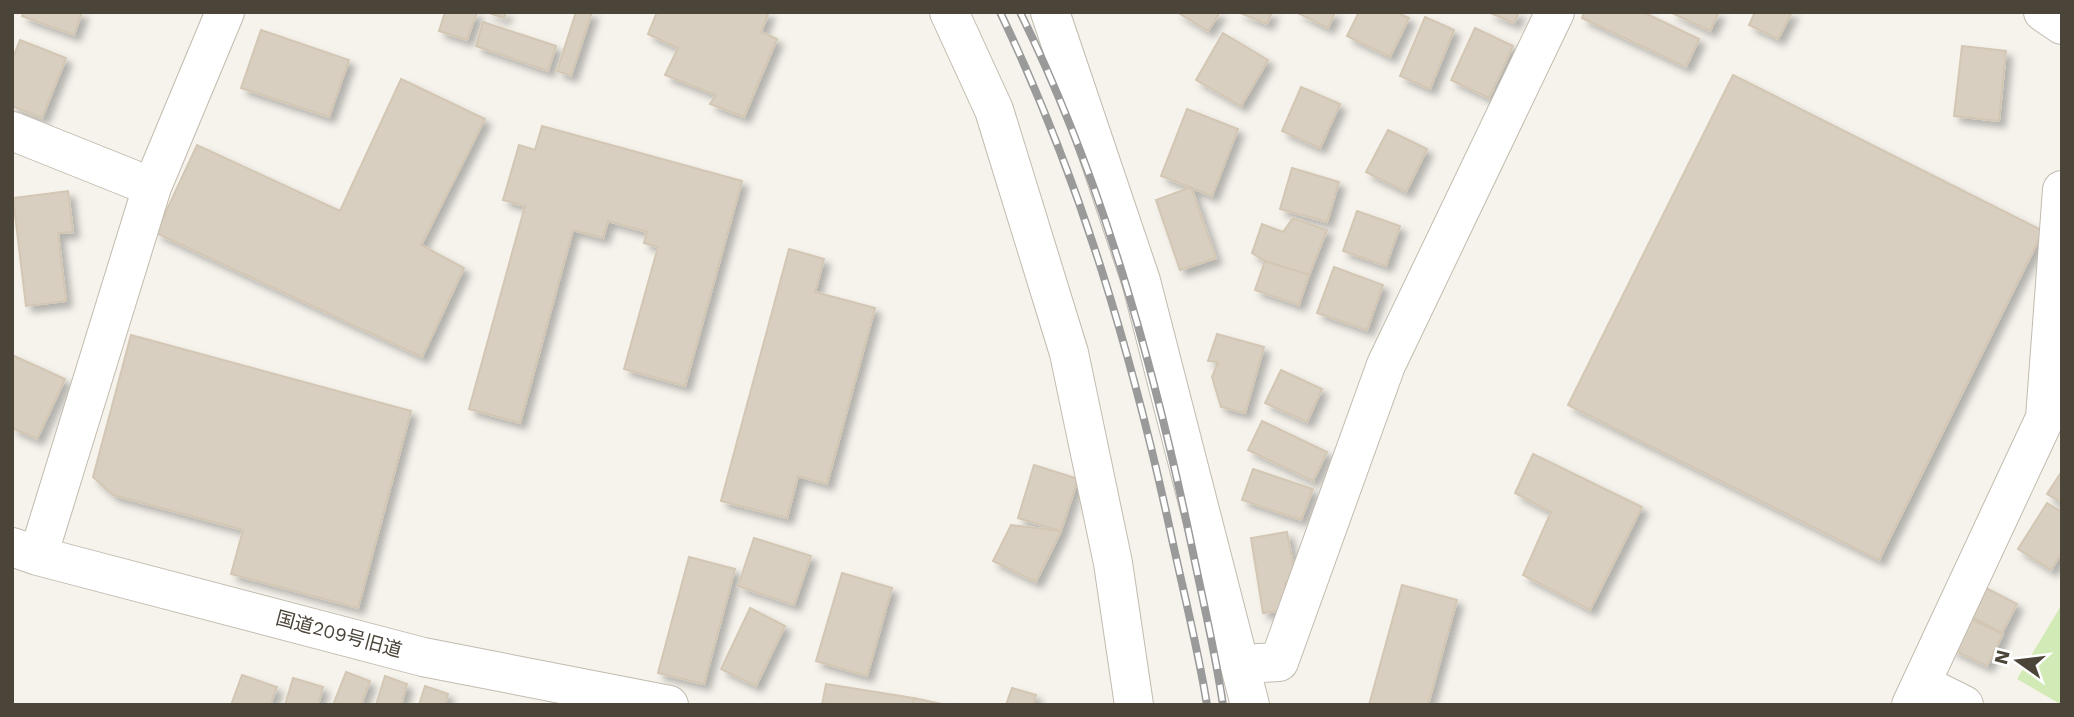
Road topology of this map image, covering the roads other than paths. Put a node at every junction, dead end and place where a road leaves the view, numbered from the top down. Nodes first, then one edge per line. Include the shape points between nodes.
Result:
1 (225, 12) edge
2 (949, 12) edge
3 (1050, 12) edge
4 (1555, 12) edge
5 (2043, 12) edge
6 (2062, 25) edge
7 (12, 131) edge
8 (152, 187) junction
9 (2062, 190) edge
10 (2055, 373) edge
11 (25, 551) edge
12 (1240, 664) junction
13 (1917, 694) edge
14 (620, 701) edge
15 (669, 705) edge
16 (1134, 705) edge
17 (1250, 705) edge
18 (1964, 705) edge

1 - 8 street
2 - 16 street via 994,110 1069,353 1113,563
3 - 12 street via 1141,281
4 - 12 street via 1386,365 1279,662
5 - 6 street
7 - 8 street
8 - 11 street
9 - 10 street
10 - 13 street via 2045,418
11 - 14 street, 国道209号旧道 via 424,657
12 - 17 street
13 - 18 street
14 - 15 street, 国道209号旧道

